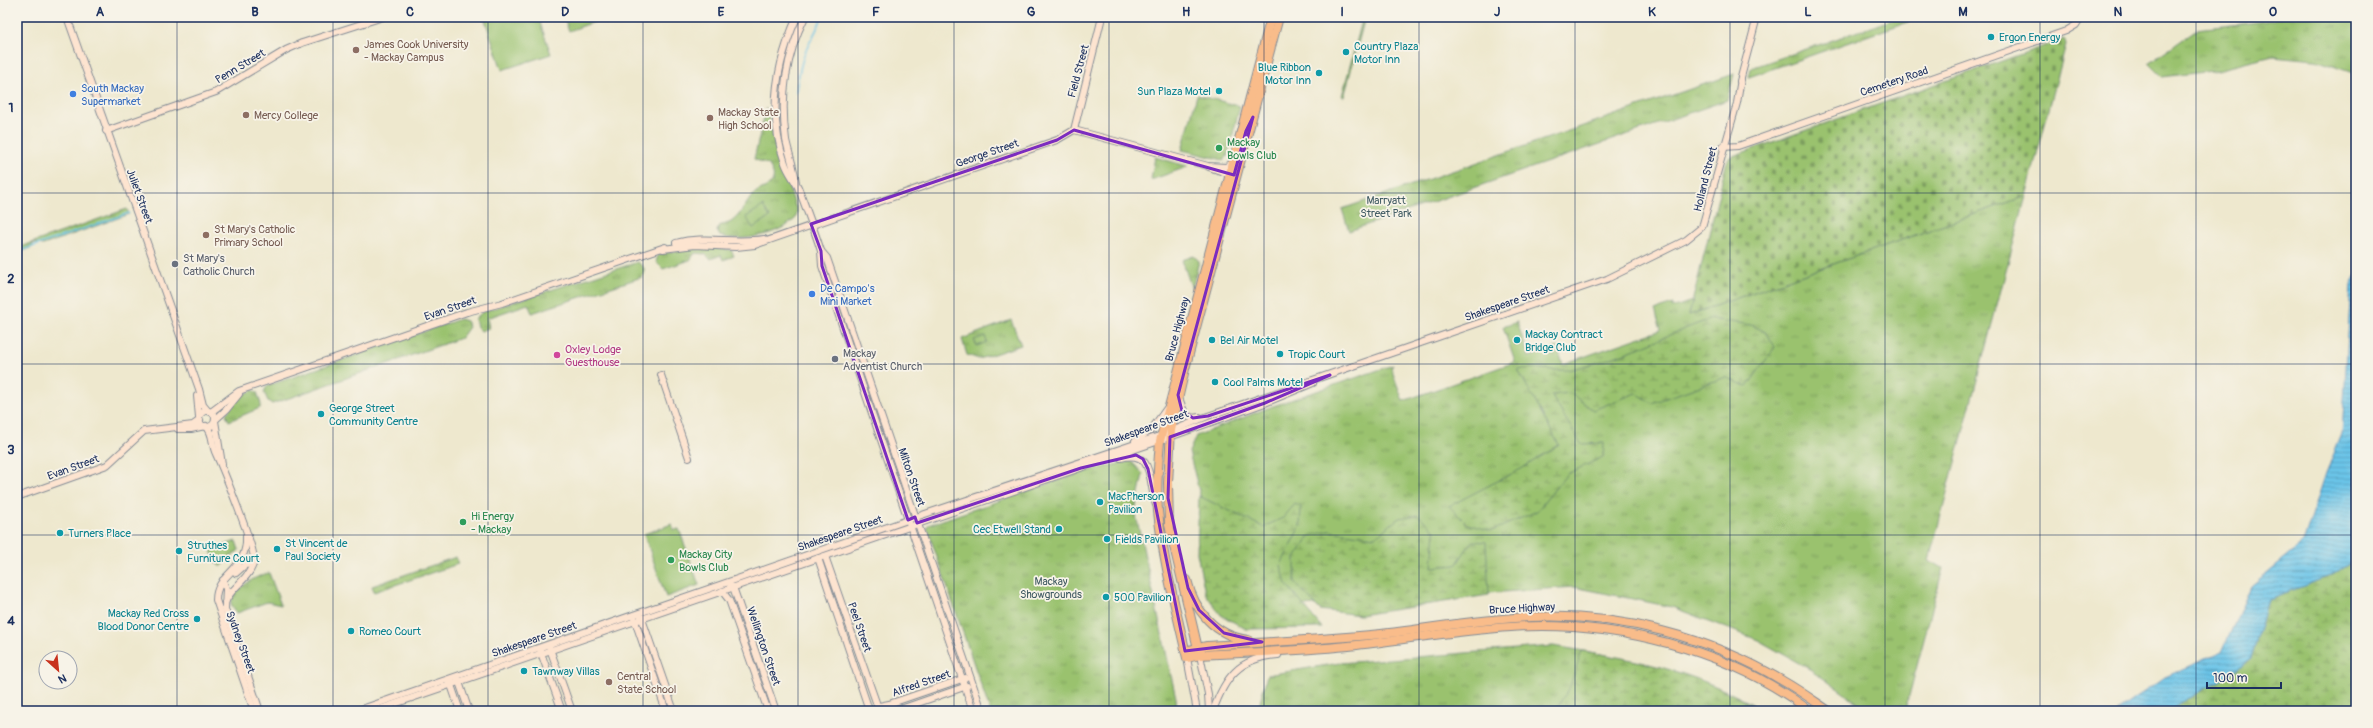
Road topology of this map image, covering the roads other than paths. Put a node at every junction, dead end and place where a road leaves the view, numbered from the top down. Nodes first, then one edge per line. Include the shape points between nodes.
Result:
1 (67, 17) edge
2 (383, 17) edge
3 (797, 17) edge
4 (805, 17) edge
5 (1102, 17) edge
6 (1271, 17) edge
7 (1279, 17) edge
8 (1757, 17) edge
9 (2081, 17) edge
10 (1253, 117) junction
11 (1074, 130) junction
12 (106, 131) junction
13 (1724, 147) junction
14 (1232, 163) junction
15 (1208, 166) junction
16 (1229, 174) junction
17 (1236, 182) junction
18 (797, 185) junction
19 (811, 224) junction
20 (1213, 237) junction
21 (1686, 240) joint
22 (710, 242) joint
23 (821, 251) junction
24 (842, 301) junction
25 (835, 303) junction
26 (863, 364) junction
27 (857, 367) junction
28 (661, 374) dead end
29 (1330, 375) junction
30 (196, 381) junction
31 (244, 389) junction
32 (1178, 395) junction
33 (1168, 407) junction
34 (209, 411) junction
35 (1208, 416) junction
36 (200, 419) junction
37 (215, 420) junction
38 (205, 426) junction
39 (172, 428) junction
40 (1171, 434) junction
41 (1161, 438) junction
42 (1127, 446) junction
43 (689, 458) dead end
44 (1087, 466) junction
45 (223, 467) junction
46 (17, 497) edge
47 (1168, 503) junction
48 (1158, 510) junction
49 (916, 520) junction
50 (909, 523) junction
51 (246, 534) junction
52 (825, 556) junction
53 (818, 558) junction
54 (253, 564) junction
55 (828, 565) junction
56 (822, 568) junction
57 (225, 578) junction
58 (728, 583) junction
59 (743, 584) junction
60 (734, 587) junction
61 (712, 588) junction
62 (722, 591) junction
63 (698, 596) junction
64 (737, 597) junction
65 (729, 600) junction
66 (225, 602) junction
67 (641, 616) junction
68 (634, 618) junction
69 (227, 622) junction
70 (646, 629) junction
71 (639, 631) junction
72 (1262, 642) junction
73 (1346, 646) junction
74 (549, 647) junction
75 (540, 651) junction
76 (1199, 652) junction
77 (1186, 654) junction
78 (554, 661) junction
79 (545, 665) junction
80 (970, 676) junction
81 (458, 679) junction
82 (962, 679) junction
83 (450, 682) junction
84 (972, 684) junction
85 (965, 687) junction
86 (463, 693) junction
87 (455, 695) junction
88 (880, 707) edge
89 (365, 710) edge
90 (866, 710) edge
91 (254, 711) edge
92 (260, 711) edge
93 (356, 711) edge
94 (374, 711) edge
95 (460, 711) edge
96 (469, 711) edge
97 (562, 711) edge
98 (572, 711) edge
99 (666, 711) edge
100 (674, 711) edge
101 (768, 711) edge
102 (776, 711) edge
103 (895, 711) edge
104 (973, 711) edge
105 (982, 711) edge
106 (1197, 711) edge
107 (1209, 711) edge
108 (1214, 711) edge
109 (1810, 711) edge
110 (1829, 711) edge

1 - 12 street, Juliet Street
2 - 12 street, Penn Street via 302,43 216,92
3 - 18 street, Milton Street via 781,58 775,95 776,124 781,150 786,166
4 - 18 street, Milton Street via 788,63 784,95 785,128
5 - 11 street, Field Street
6 - 14 highway, Bruce Highway
7 - 10 highway, Bruce Highway
8 - 13 street, Holland Street
9 - 13 street, Cemetery Road via 2071,28 2013,51 1738,146
10 - 16 highway via 1246,131 1236,168
10 - 17 highway, Bruce Highway
11 - 15 street
11 - 19 street, George Street via 1057,140
12 - 30 street, Juliet Street
13 - 21 street, Holland Street via 1705,220 1699,231
14 - 15 street via 1226,167
14 - 16 highway, Bruce Highway
15 - 16 street
16 - 20 highway, Bruce Highway
17 - 20 highway via 1230,187
17 - 32 highway, Bruce Highway
18 - 19 street, Milton Street
19 - 22 street, George Street via 757,244 745,246
19 - 23 street, Milton Street
20 - 33 highway, Bruce Highway
21 - 29 street, Shakespeare Street via 1607,279
22 - 31 street, Evan Street via 663,249 502,303 467,312
23 - 24 street, Milton Street via 827,258
23 - 25 street, Milton Street via 822,266
24 - 25 street
24 - 26 street, Milton Street
25 - 27 street, Milton Street
26 - 27 street
26 - 49 street, Milton Street
27 - 50 street, Milton Street
28 - 43 street
29 - 35 street, Shakespeare Street
29 - 40 street, Shakespeare Street via 1265,403
30 - 34 street, Juliet Street via 203,405
30 - 36 street, Juliet Street
31 - 34 street, Evan Street via 231,395 216,410
31 - 37 street, Evan Street
32 - 35 street via 1184,414 1193,418
32 - 40 highway, Bruce Highway
33 - 41 highway, Bruce Highway
33 - 42 street via 1151,430
34 - 36 street via 202,413
34 - 37 street
35 - 40 street, Shakespeare Street
36 - 38 street
36 - 39 street, Evan Street via 194,424
37 - 38 street via 212,425
37 - 45 street
38 - 39 street, Evan Street via 190,430
38 - 45 street via 211,432 213,448
39 - 46 street, Evan Street via 144,431 107,465
40 - 41 street, Shakespeare Street
40 - 47 highway, Bruce Highway
41 - 42 street, Shakespeare Street
41 - 44 street, Shakespeare Street
41 - 48 highway, Bruce Highway via 1157,473
42 - 49 street, Shakespeare Street
44 - 48 street via 1127,456 1136,455 1143,459
44 - 49 street, Shakespeare Street
45 - 51 street
47 - 72 highway via 1188,588 1199,610 1224,633 1240,640
47 - 76 highway, Bruce Highway via 1169,525
48 - 77 highway, Bruce Highway via 1165,560
49 - 50 street, Shakespeare Street
49 - 80 street, Milton Street
50 - 52 street, Shakespeare Street
50 - 58 street, Shakespeare Street
50 - 82 street, Milton Street
51 - 54 street via 253,549
51 - 57 street via 244,557
52 - 53 street, Shakespeare Street
52 - 55 street, Peel Street
53 - 56 street, Peel Street
53 - 59 street, Shakespeare Street
54 - 57 street via 246,565
54 - 66 street
55 - 56 street
55 - 88 street, Peel Street
56 - 90 street, Peel Street
57 - 66 street, Sydney Street
57 - 69 street, Sydney Street via 218,587 216,600
58 - 59 street
58 - 61 street, Shakespeare Street
59 - 60 street, Shakespeare Street
60 - 61 street
60 - 62 street, Shakespeare Street
60 - 64 street, Wellington Street
61 - 63 street, Shakespeare Street
62 - 63 street, Shakespeare Street
62 - 65 street, Wellington Street
63 - 67 street, Shakespeare Street
64 - 65 street
64 - 102 street, Wellington Street
65 - 101 street, Wellington Street
66 - 69 street, Sydney Street
67 - 68 street, Shakespeare Street
67 - 70 street
68 - 71 street
68 - 74 street, Shakespeare Street
69 - 91 street, Sydney Street
69 - 92 street, Sydney Street
70 - 71 street
70 - 100 street
71 - 99 street
72 - 76 highway, Bruce Highway
72 - 110 highway, Bruce Highway via 1379,634 1498,619 1591,619 1643,627 1694,641 1738,658 1782,680
73 - 76 highway, Bruce Highway
73 - 108 street via 1256,659 1236,671 1227,680
73 - 109 highway, Bruce Highway via 1511,627 1594,629 1644,637 1703,654 1745,672
74 - 75 street, Shakespeare Street
74 - 78 street
75 - 79 street
75 - 81 street, Shakespeare Street
76 - 77 highway, Bruce Highway
76 - 107 street
77 - 106 street
78 - 79 street
78 - 98 street
79 - 97 street
80 - 82 street, Alfred Street
80 - 84 street, Milton Street
81 - 83 street, Shakespeare Street
81 - 86 street
82 - 85 street, Milton Street
82 - 88 street, Alfred Street
83 - 87 street
83 - 89 street, Shakespeare Street
83 - 94 street, Shakespeare Street
84 - 85 street, Alfred Street
84 - 105 street, Milton Street
85 - 103 street, Alfred Street
85 - 104 street, Milton Street
86 - 87 street
86 - 96 street
87 - 95 street
88 - 90 street, Alfred Street
89 - 93 street, Shakespeare Street

